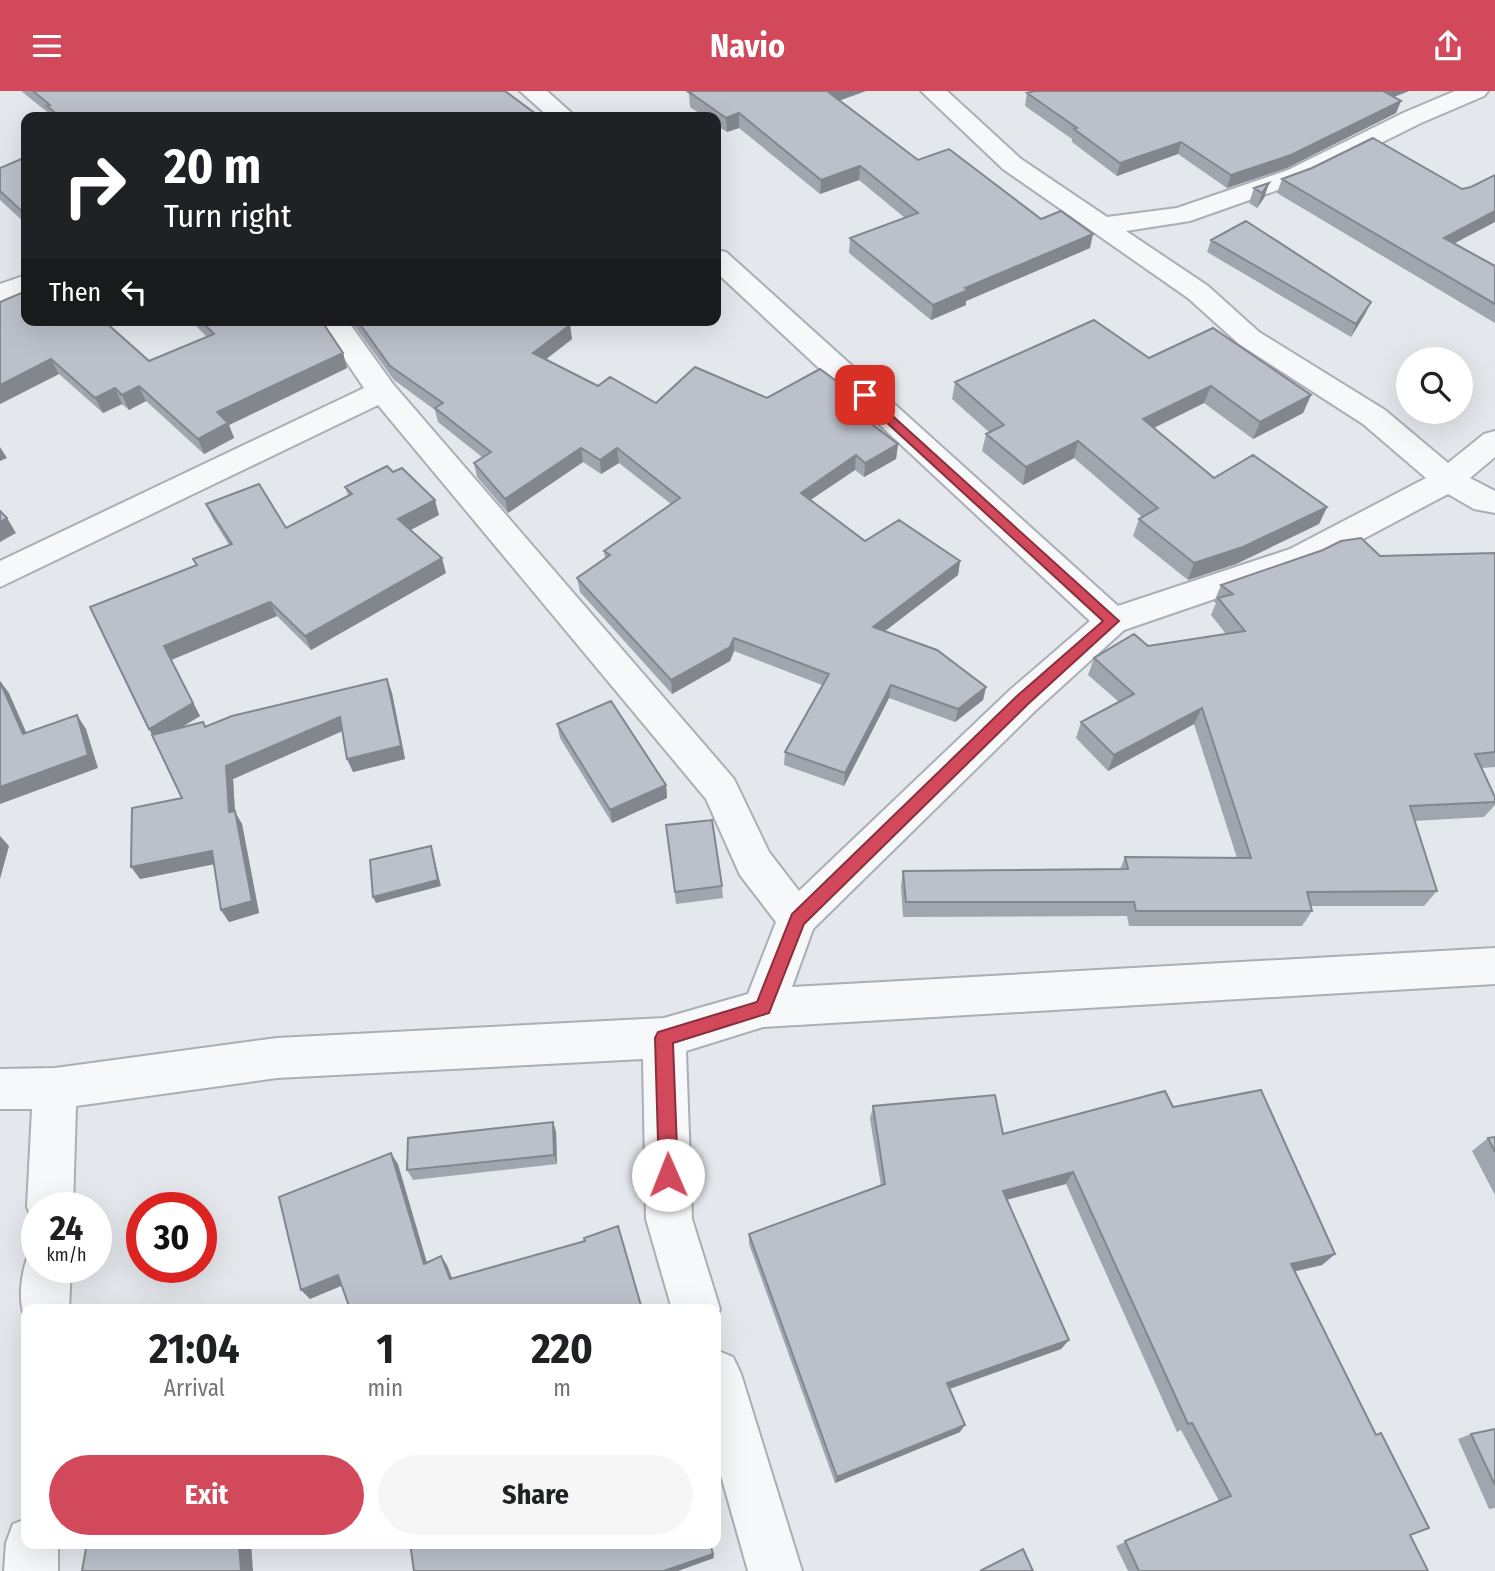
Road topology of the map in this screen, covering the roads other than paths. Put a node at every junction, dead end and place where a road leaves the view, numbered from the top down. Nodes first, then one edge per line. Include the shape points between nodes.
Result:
1 (532, 91) edge
2 (933, 91) edge
3 (1476, 91) edge
4 (558, 112) edge
5 (1181, 215) junction
6 (1102, 226) junction
7 (1143, 255) junction
8 (721, 263) edge
9 (21, 285) edge
10 (0, 294) edge
11 (336, 326) edge
12 (382, 391) junction
13 (1495, 441) edge
14 (1448, 480) junction
15 (1495, 502) edge
16 (0, 575) edge
17 (1112, 621) junction
18 (797, 919) junction
19 (1495, 966) edge
20 (763, 1008) junction
21 (664, 1038) junction
22 (55, 1088) junction
23 (0, 1089) edge
24 (51, 1192) edge
25 (46, 1283) edge
26 (45, 1304) edge
27 (694, 1304) edge
28 (721, 1391) edge
29 (32, 1549) edge
30 (31, 1571) edge
31 (775, 1571) edge

1 - 4 street
2 - 6 street via 1012,164
3 - 5 street via 1297,175
5 - 6 street
5 - 7 street
6 - 7 street
7 - 14 street via 1198,292 1249,338 1374,417
8 - 17 street
9 - 10 street
11 - 12 street
12 - 16 street
12 - 18 street via 721,790 754,863
13 - 14 street
14 - 15 street
14 - 17 street via 1302,557
17 - 18 street via 1023,700
18 - 20 street
19 - 20 street
20 - 21 street
21 - 22 street via 277,1058
21 - 27 street via 669,1219
22 - 23 street
22 - 24 street
25 - 26 street
28 - 31 street
29 - 30 street

